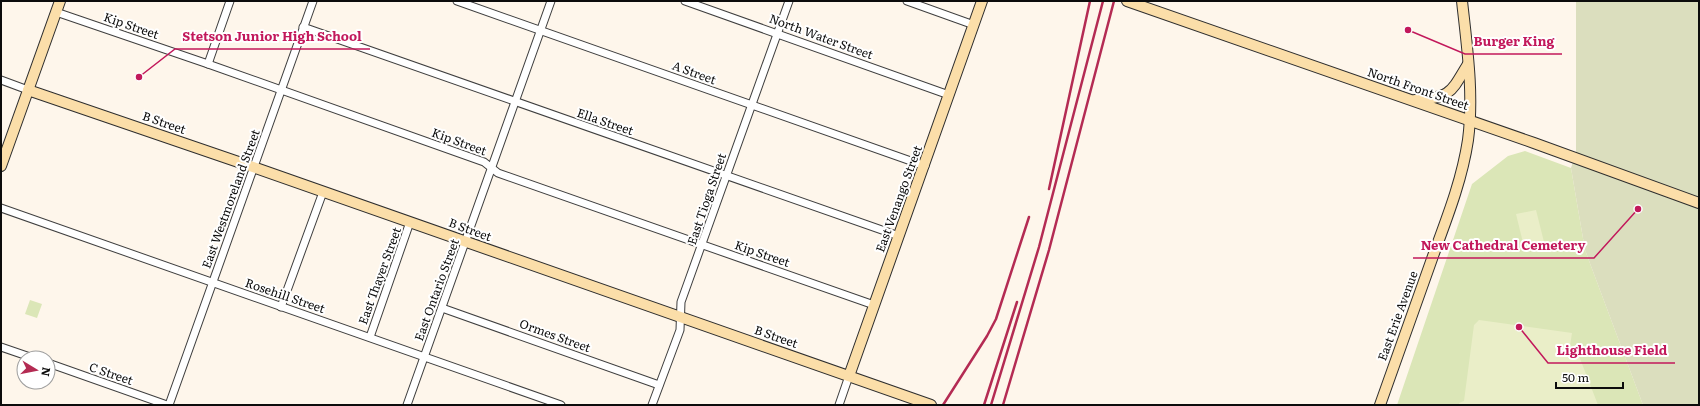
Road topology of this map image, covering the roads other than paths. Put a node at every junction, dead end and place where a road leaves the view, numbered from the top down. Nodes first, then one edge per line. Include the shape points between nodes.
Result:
1 (60, 1) edge
2 (230, 1) edge
3 (313, 1) edge
4 (457, 1) edge
5 (551, 1) edge
6 (685, 1) edge
7 (789, 1) edge
8 (906, 1) edge
9 (982, 1) edge
10 (1127, 1) edge
11 (1462, 1) edge
12 (56, 12) junction
13 (974, 25) junction
14 (304, 27) junction
15 (540, 30) junction
16 (777, 34) junction
17 (208, 64) junction
18 (1468, 64) junction
19 (1, 80) edge
20 (28, 90) junction
21 (281, 90) junction
22 (949, 94) junction
23 (1410, 100) junction
24 (515, 102) junction
25 (752, 105) junction
26 (1470, 121) junction
27 (1, 166) edge
28 (925, 166) junction
29 (253, 167) junction
30 (491, 168) junction
31 (727, 176) junction
32 (323, 192) junction
33 (1699, 203) edge
34 (1, 208) edge
35 (410, 222) junction
36 (899, 236) junction
37 (465, 242) junction
38 (703, 245) junction
39 (213, 283) junction
40 (874, 305) junction
41 (281, 306) junction
42 (442, 308) junction
43 (679, 317) junction
44 (370, 336) junction
45 (1, 347) edge
46 (16, 352) edge
47 (424, 358) junction
48 (56, 366) edge
49 (849, 376) junction
50 (659, 385) junction
51 (168, 405) edge
52 (408, 405) edge
53 (561, 405) edge
54 (652, 405) edge
55 (839, 405) edge
56 (931, 405) edge
57 (1380, 405) edge

1 - 12 main road
2 - 17 street
3 - 14 street, East Westmoreland Street
4 - 15 street, A Street
5 - 15 street, East Ontario Street
6 - 16 street, North Water Street
7 - 16 street, East Tioga Street
8 - 13 street
9 - 13 main road, East Venango Street
10 - 23 main road, North Front Street
11 - 18 main road, East Erie Avenue
12 - 17 street, Kip Street
12 - 20 main road
13 - 22 main road, East Venango Street
14 - 21 street, East Westmoreland Street
14 - 24 street, Ella Street
15 - 24 street, East Ontario Street
15 - 25 street, A Street
16 - 22 street, North Water Street
16 - 25 street, East Tioga Street
17 - 21 street, Kip Street
18 - 23 main road via 1454,87 1445,95
18 - 26 main road, East Erie Avenue
19 - 20 street, B Street
20 - 27 main road
20 - 29 main road, B Street
21 - 29 street, East Westmoreland Street
21 - 30 street, Kip Street via 484,162
22 - 28 main road, East Venango Street
23 - 26 main road, North Front Street
24 - 30 street, East Ontario Street
24 - 31 street, Ella Street
25 - 28 street, A Street
25 - 31 street, East Tioga Street
26 - 33 main road, North Front Street
26 - 57 main road, East Erie Avenue via 1466,151 1456,190
28 - 36 main road, East Venango Street
29 - 32 main road, B Street
29 - 39 street, East Westmoreland Street
30 - 37 street, East Ontario Street
30 - 38 street, Kip Street via 498,173
31 - 36 street, Ella Street
31 - 38 street, East Tioga Street
32 - 35 main road, B Street
32 - 41 street
34 - 39 street, Rosehill Street
35 - 37 main road, B Street
35 - 44 street, East Thayer Street
36 - 40 main road, East Venango Street
37 - 42 street, East Ontario Street
37 - 43 main road, B Street
38 - 40 street, Kip Street
38 - 43 street, East Tioga Street via 681,302
39 - 41 street, Rosehill Street
39 - 51 street, East Westmoreland Street
40 - 49 main road, East Venango Street
41 - 44 street, Rosehill Street
42 - 47 street, East Ontario Street
42 - 50 street, Ormes Street
43 - 49 main road, B Street
43 - 50 street, East Tioga Street via 680,330
44 - 47 street, Rosehill Street
45 - 46 street
47 - 52 street, East Ontario Street
47 - 53 street, Rosehill Street
48 - 51 street, C Street
49 - 55 street, East Venango Street
49 - 56 main road, B Street
50 - 54 street, East Tioga Street

